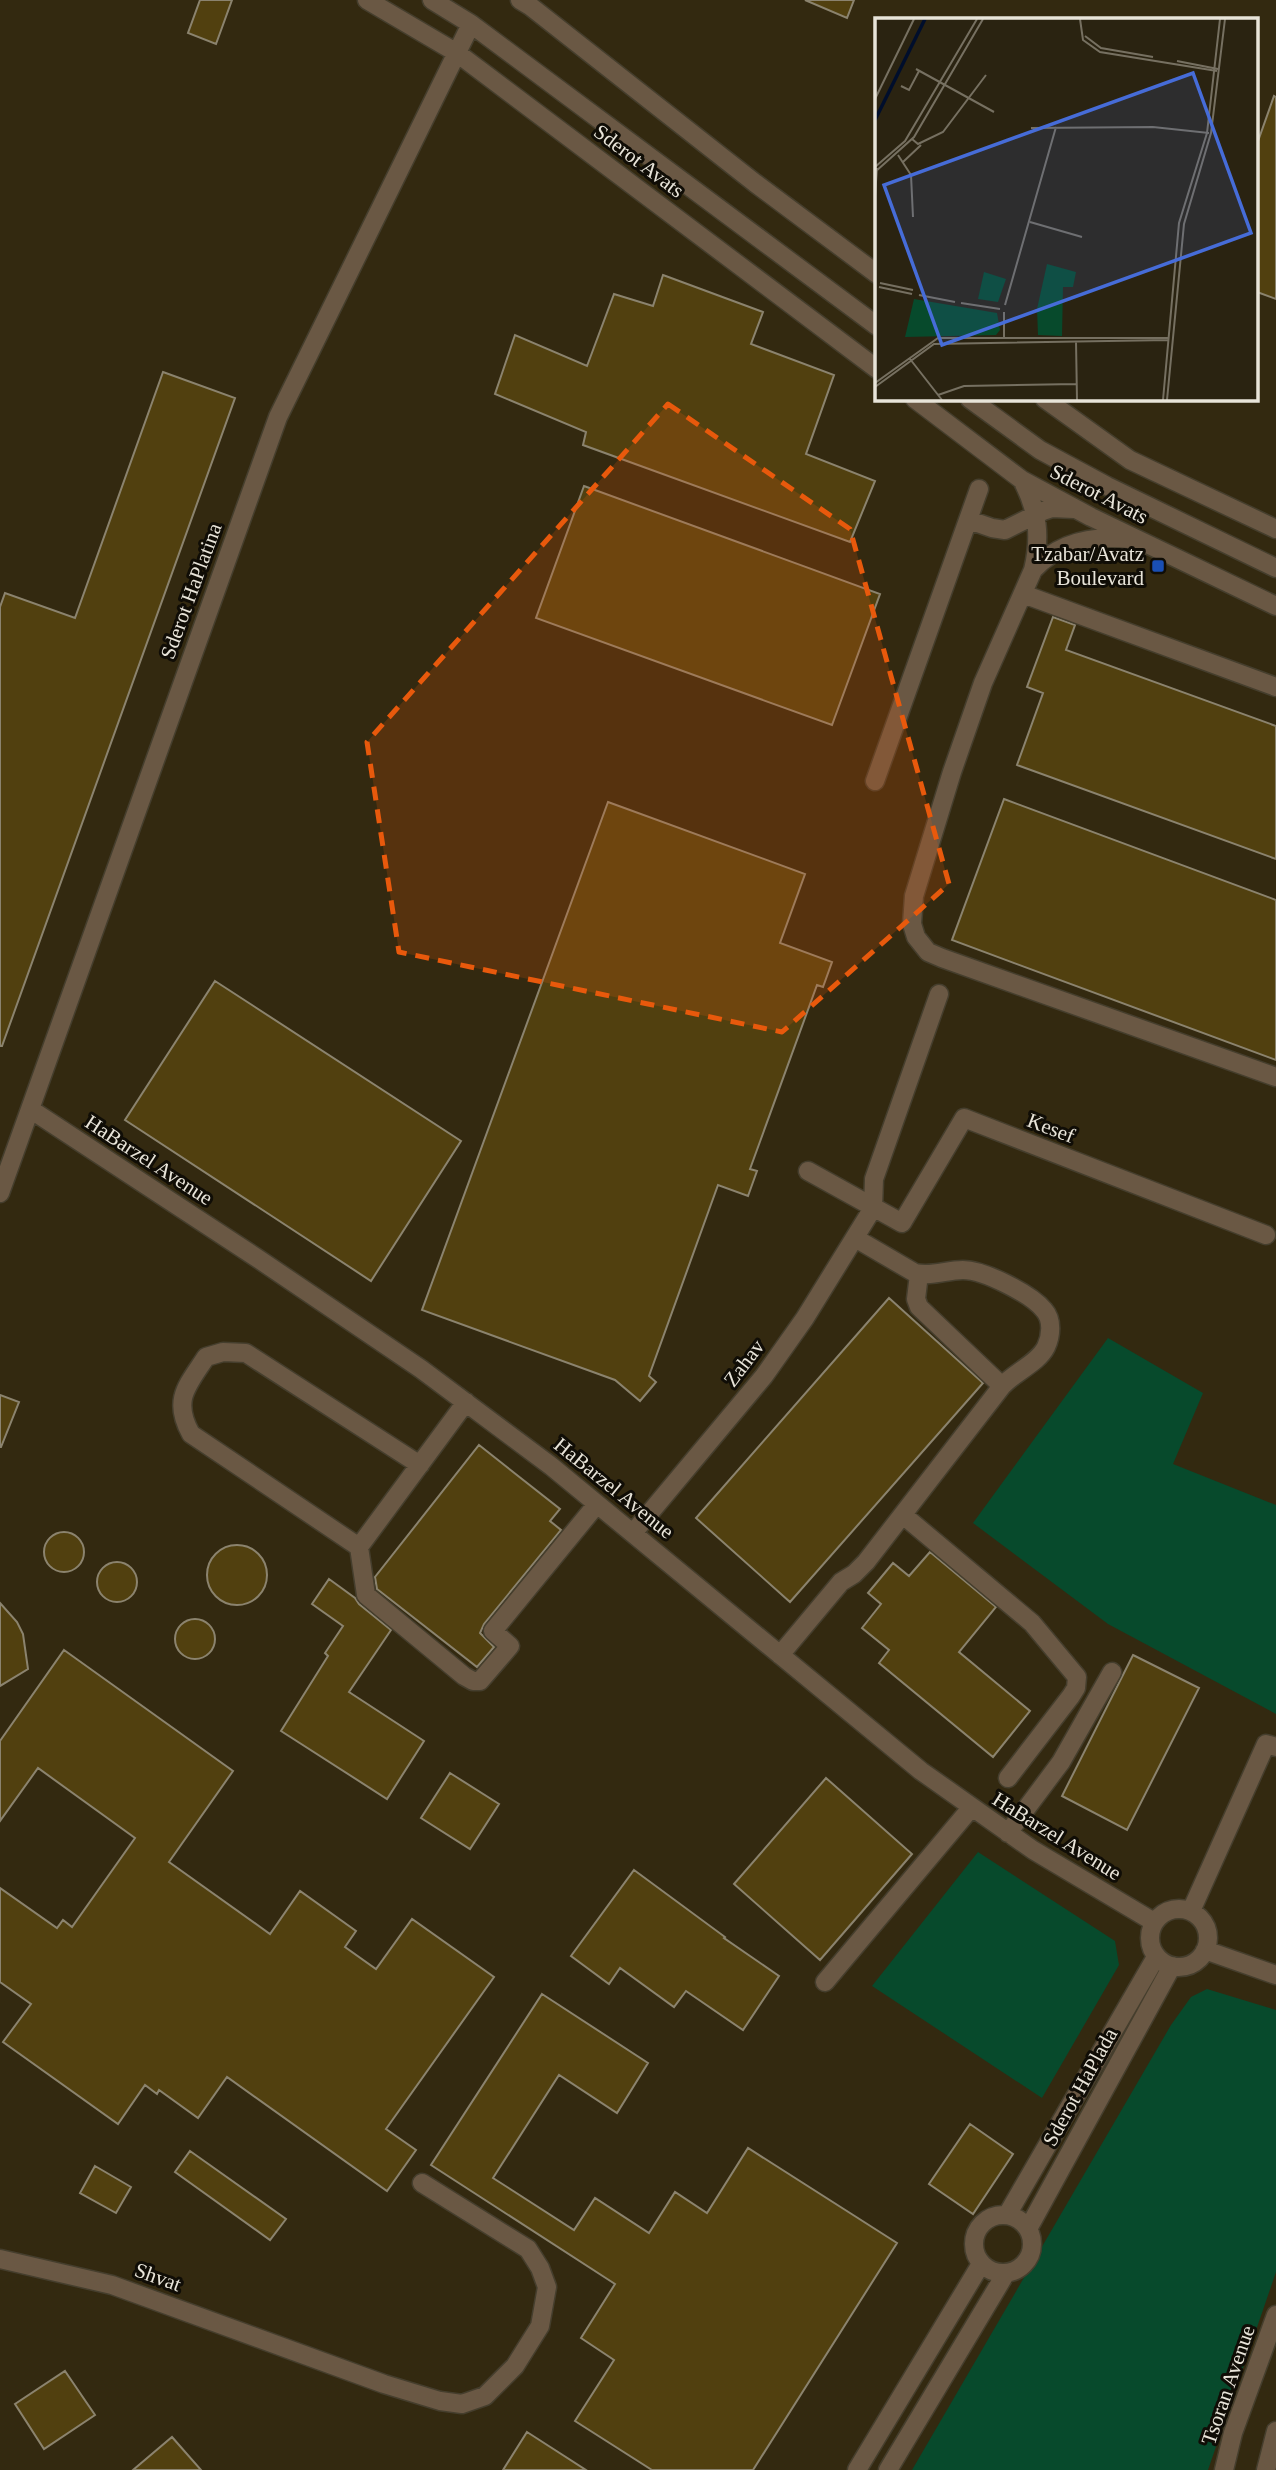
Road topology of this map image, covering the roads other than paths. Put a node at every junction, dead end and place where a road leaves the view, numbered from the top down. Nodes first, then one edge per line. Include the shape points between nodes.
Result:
1 (367, 0) edge
2 (432, 0) edge
3 (520, 0) edge
4 (471, 24) junction
5 (457, 53) junction
6 (875, 273) edge
7 (875, 325) edge
8 (875, 367) edge
9 (918, 401) edge
10 (973, 401) edge
11 (1048, 401) edge
12 (1026, 487) junction
13 (979, 489) dead end
14 (1079, 510) junction
15 (1036, 514) junction
16 (968, 520) junction
17 (1017, 524) junction
18 (1276, 529) edge
19 (1138, 540) junction
20 (1276, 568) edge
21 (1033, 570) junction
22 (1023, 594) junction
23 (1276, 606) edge
24 (1276, 687) edge
25 (875, 781) dead end
26 (939, 994) dead end
27 (1276, 1077) edge
28 (30, 1109) junction
29 (807, 1171) dead end
30 (0, 1192) edge
31 (873, 1208) junction
32 (1266, 1235) dead end
33 (855, 1238) junction
34 (919, 1274) junction
35 (1002, 1386) junction
36 (466, 1402) junction
37 (420, 1465) junction
38 (597, 1504) junction
39 (903, 1515) junction
40 (632, 1533) junction
41 (359, 1547) junction
42 (780, 1655) junction
43 (1112, 1672) dead end
44 (1276, 1747) edge
45 (1008, 1777) dead end
46 (971, 1808) junction
47 (1008, 1833) junction
48 (1191, 1911) junction
49 (1154, 1922) junction
50 (1205, 1950) junction
51 (1164, 1962) junction
52 (1276, 1975) edge
53 (825, 1982) dead end
54 (422, 2183) dead end
55 (1007, 2215) junction
56 (1028, 2229) junction
57 (0, 2259) edge
58 (981, 2263) junction
59 (1006, 2273) junction
60 (1276, 2315) edge
61 (1276, 2431) edge
62 (857, 2470) edge
63 (888, 2470) edge
64 (1224, 2470) edge
65 (1266, 2470) edge

1 - 5 street, Sderot Avats
2 - 4 street, Sderot Avats
3 - 6 street
4 - 5 street, Sderot HaPlatina
4 - 7 street, Sderot Avats
5 - 8 street, Sderot Avats
5 - 28 street, Sderot HaPlatina via 278,417
9 - 12 street, Sderot Avats
10 - 20 street, Sderot Avats via 1040,450
11 - 18 street via 1129,460
12 - 14 street, Sderot Avats
12 - 15 street
12 - 17 street via 1027,512
13 - 16 street
14 - 15 street via 1052,508
14 - 19 street, Sderot Avats
15 - 17 street
15 - 21 street via 1039,541
16 - 17 street via 999,530
16 - 25 street
19 - 21 street via 1086,539 1052,554
19 - 23 street, Sderot Avats
21 - 22 street
22 - 24 street
22 - 27 street via 983,682 920,873 912,910 916,937 928,952 942,958
26 - 31 street via 874,1179
28 - 30 street, Sderot HaPlatina
28 - 36 street, HaBarzel Avenue
29 - 31 street
31 - 32 street, Kesef via 902,1223 964,1118
31 - 33 street, Zahav
33 - 34 street
33 - 40 street, Zahav via 764,1376
34 - 35 street via 919,1307
34 - 35 street via 973,1271 1012,1287 1045,1311 1051,1331 1046,1346
35 - 39 street
36 - 37 street
36 - 38 street, HaBarzel Avenue
37 - 41 street
37 - 41 street via 246,1353 206,1357 184,1392 182,1417 191,1434
38 - 40 street, HaBarzel Avenue
38 - 41 street via 493,1632 510,1646 480,1681 464,1676 366,1595
39 - 42 street
39 - 45 street via 1032,1623 1077,1677 1071,1696
40 - 42 street, HaBarzel Avenue
42 - 46 street, HaBarzel Avenue
43 - 47 street via 1061,1762
44 - 48 street via 1266,1744
46 - 47 street, HaBarzel Avenue
46 - 53 street
47 - 49 street, HaBarzel Avenue
48 - 49 street via 1166,1911
48 - 50 street via 1205,1923
49 - 51 street via 1149,1940
50 - 51 street via 1191,1965
50 - 52 street
51 - 55 street, Sderot HaPlada
51 - 56 street, Sderot HaPlada
54 - 57 street, Shvat via 528,2249 547,2287 540,2326 515,2366 485,2396 462,2404 384,2384 112,2285
55 - 56 street
55 - 58 street via 989,2218 977,2230 974,2248
56 - 59 street via 1030,2256
58 - 59 street via 996,2273
58 - 62 street
59 - 63 street
60 - 64 street, Tsoran Avenue via 1233,2432
61 - 65 street

